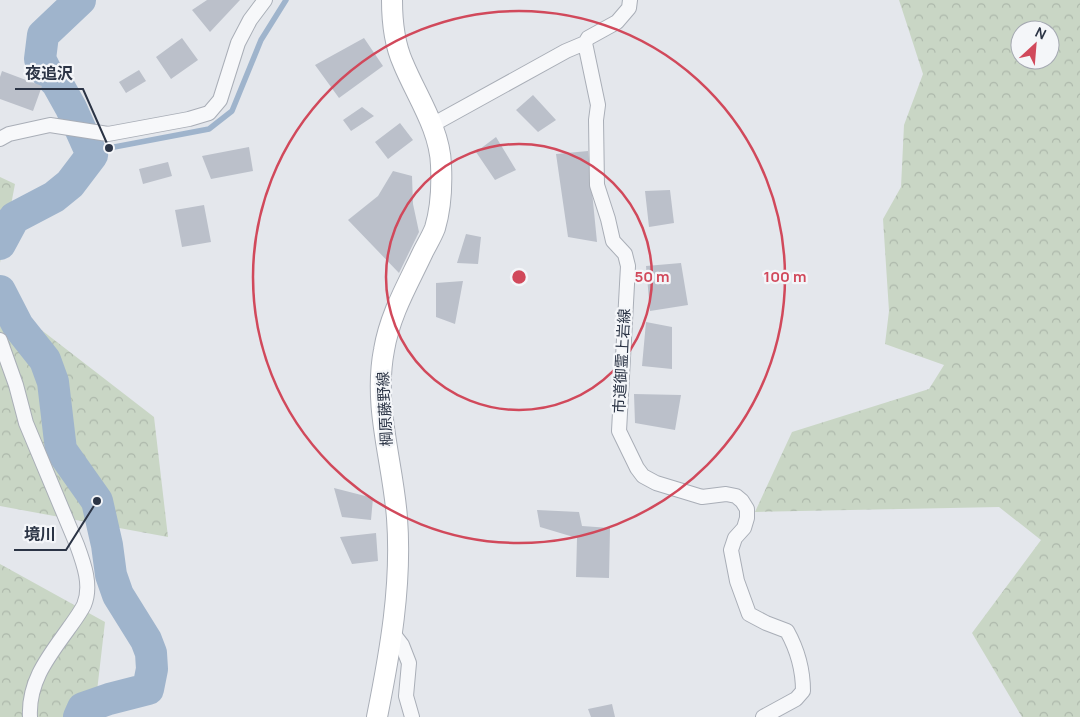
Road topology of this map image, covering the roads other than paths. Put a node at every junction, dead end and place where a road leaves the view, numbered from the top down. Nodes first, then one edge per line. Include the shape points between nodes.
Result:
1 (265, 0) edge
2 (392, 0) edge
3 (630, 0) edge
4 (585, 43) junction
5 (432, 125) junction
6 (0, 139) edge
7 (0, 340) edge
8 (392, 632) junction
9 (30, 717) edge
10 (377, 717) edge
11 (412, 717) edge
12 (763, 717) edge

1 - 6 street via 238,44 220,100 209,113 108,134 50,126
2 - 5 main road, 棡原藤野線 via 393,32 402,61
3 - 4 street via 629,8 617,22 588,38
4 - 5 street
4 - 12 street, 市道御霊上岩線 via 598,105 597,185 613,241 624,254 628,266 619,431 643,476 702,497 736,496 747,509 744,528 735,538 731,550 742,597 749,614 788,631 803,681 803,691 796,699
5 - 8 main road, 棡原藤野線 via 441,162 440,204 434,228 394,312 380,380 384,433 397,518 397,583
7 - 9 street via 26,423 77,545 87,581 84,605 49,654 35,680
8 - 10 main road, 棡原藤野線
8 - 11 street via 408,663 406,696

